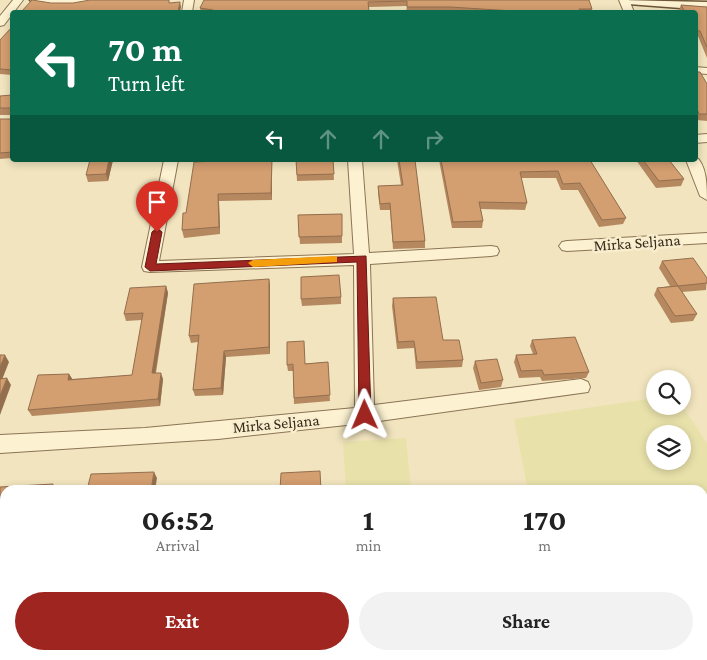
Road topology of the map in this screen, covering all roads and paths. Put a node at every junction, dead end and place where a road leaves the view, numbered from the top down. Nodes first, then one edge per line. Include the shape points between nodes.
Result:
1 (18, 0) edge
2 (37, 0) edge
3 (89, 0) edge
4 (628, 0) edge
5 (707, 6) edge
6 (10, 10) edge
7 (10, 10) edge
8 (0, 23) edge
9 (170, 162) edge
10 (355, 162) edge
11 (694, 162) edge
12 (707, 196) edge
13 (707, 238) edge
14 (567, 246) dead end
15 (491, 251) dead end
16 (362, 259) junction
17 (581, 388) dead end
18 (365, 415) junction
19 (0, 444) edge

1 - 7 street
2 - 3 main road
4 - 5 main road
6 - 8 street
9 - 16 street via 150,267
10 - 16 street
11 - 12 street
13 - 14 street, Mirka Seljana
15 - 16 street
16 - 18 street
17 - 18 street, Mirka Seljana
18 - 19 street, Mirka Seljana via 81,442

